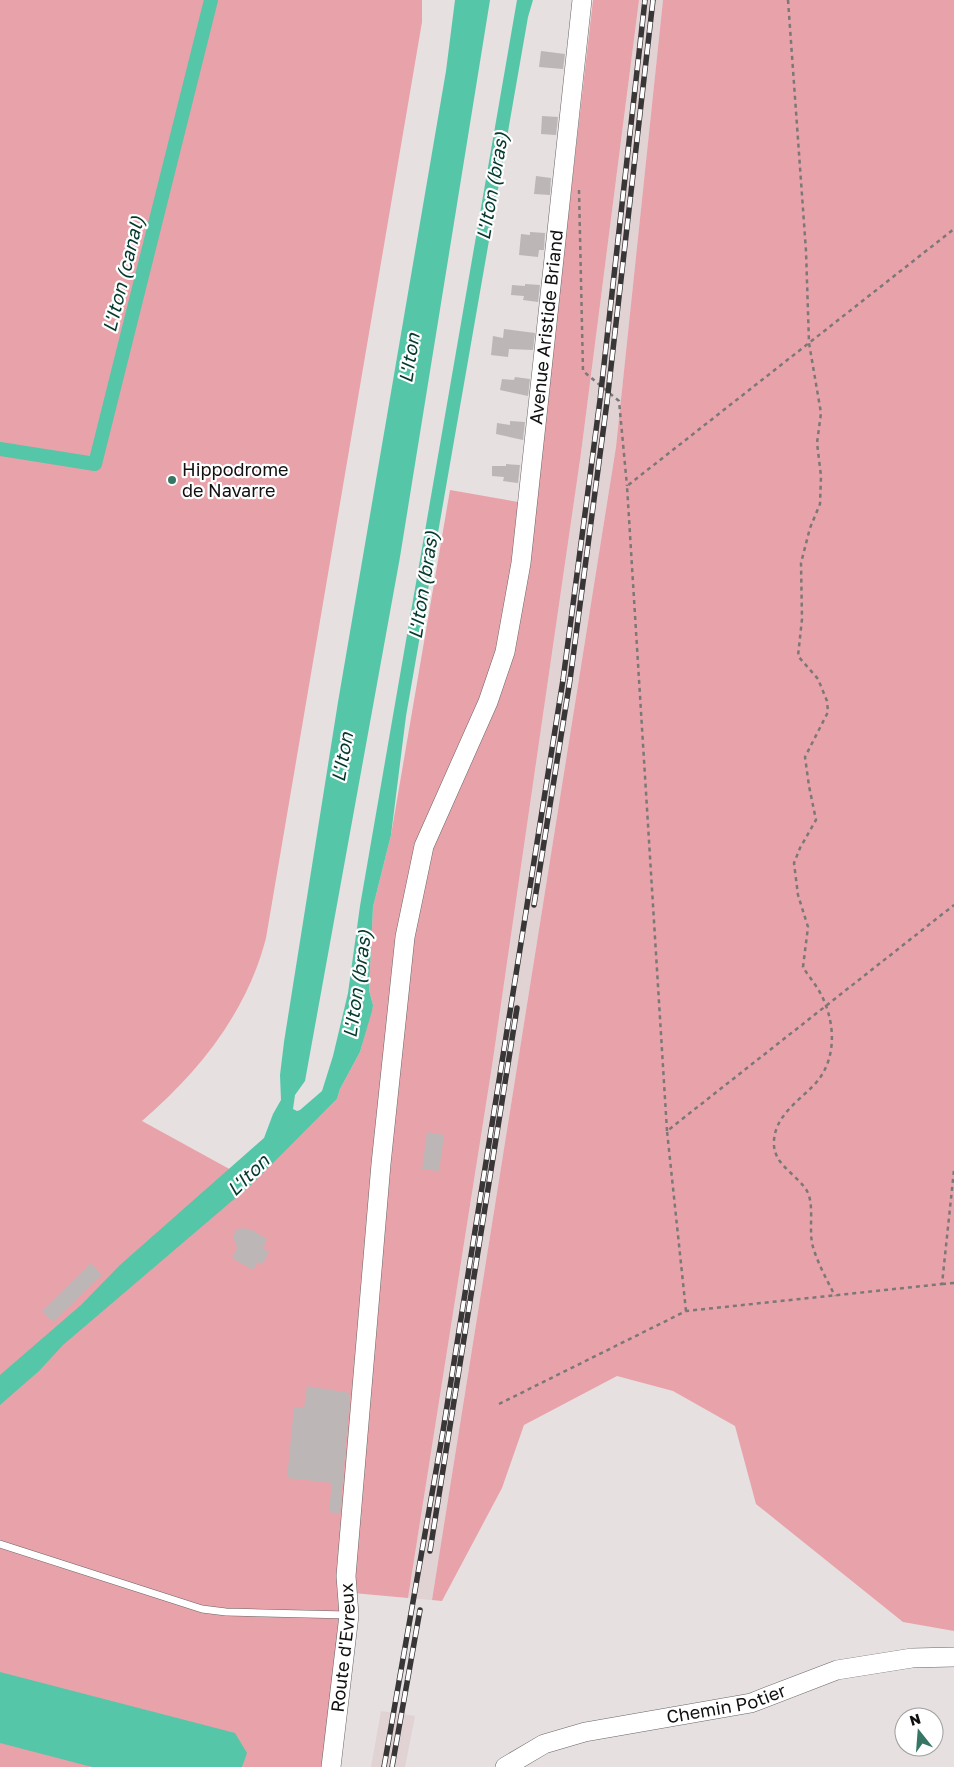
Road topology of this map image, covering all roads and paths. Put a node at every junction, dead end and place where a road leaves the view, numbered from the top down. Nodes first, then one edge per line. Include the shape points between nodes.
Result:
1 (582, 0) edge
2 (788, 0) edge
3 (579, 188) dead end
4 (954, 229) edge
5 (809, 343) junction
6 (626, 486) junction
7 (954, 905) edge
8 (826, 1006) junction
9 (668, 1130) junction
10 (954, 1170) edge
11 (954, 1283) edge
12 (942, 1284) junction
13 (835, 1296) junction
14 (686, 1312) junction
15 (499, 1404) dead end
16 (350, 1529) joint
17 (0, 1544) edge
18 (348, 1621) junction
19 (954, 1658) edge
20 (331, 1767) edge
21 (505, 1767) edge

1 - 16 main road, Avenue Aristide Briand via 521,563 505,652 488,702 424,846 405,937 381,1164
2 - 5 path via 806,251
3 - 6 path via 583,371 620,401
4 - 5 path
5 - 6 path
5 - 8 path via 821,413 817,443 821,476 820,504 801,563 802,619 798,656 818,680 828,712 805,756 816,820 794,863 798,895 808,928 803,967
6 - 9 path
7 - 8 path
8 - 9 path
8 - 13 path via 833,1046 827,1067 786,1113 776,1131 776,1155 807,1191 813,1246
9 - 14 path
10 - 12 path
11 - 12 path
12 - 13 path
13 - 14 path
14 - 15 path
16 - 18 main road, Route d'Evreux via 346,1576
17 - 18 lane via 202,1609
18 - 20 main road, Route d'Evreux
19 - 21 main road, Chemin Potier via 912,1658 837,1670 751,1703 585,1732 552,1742

